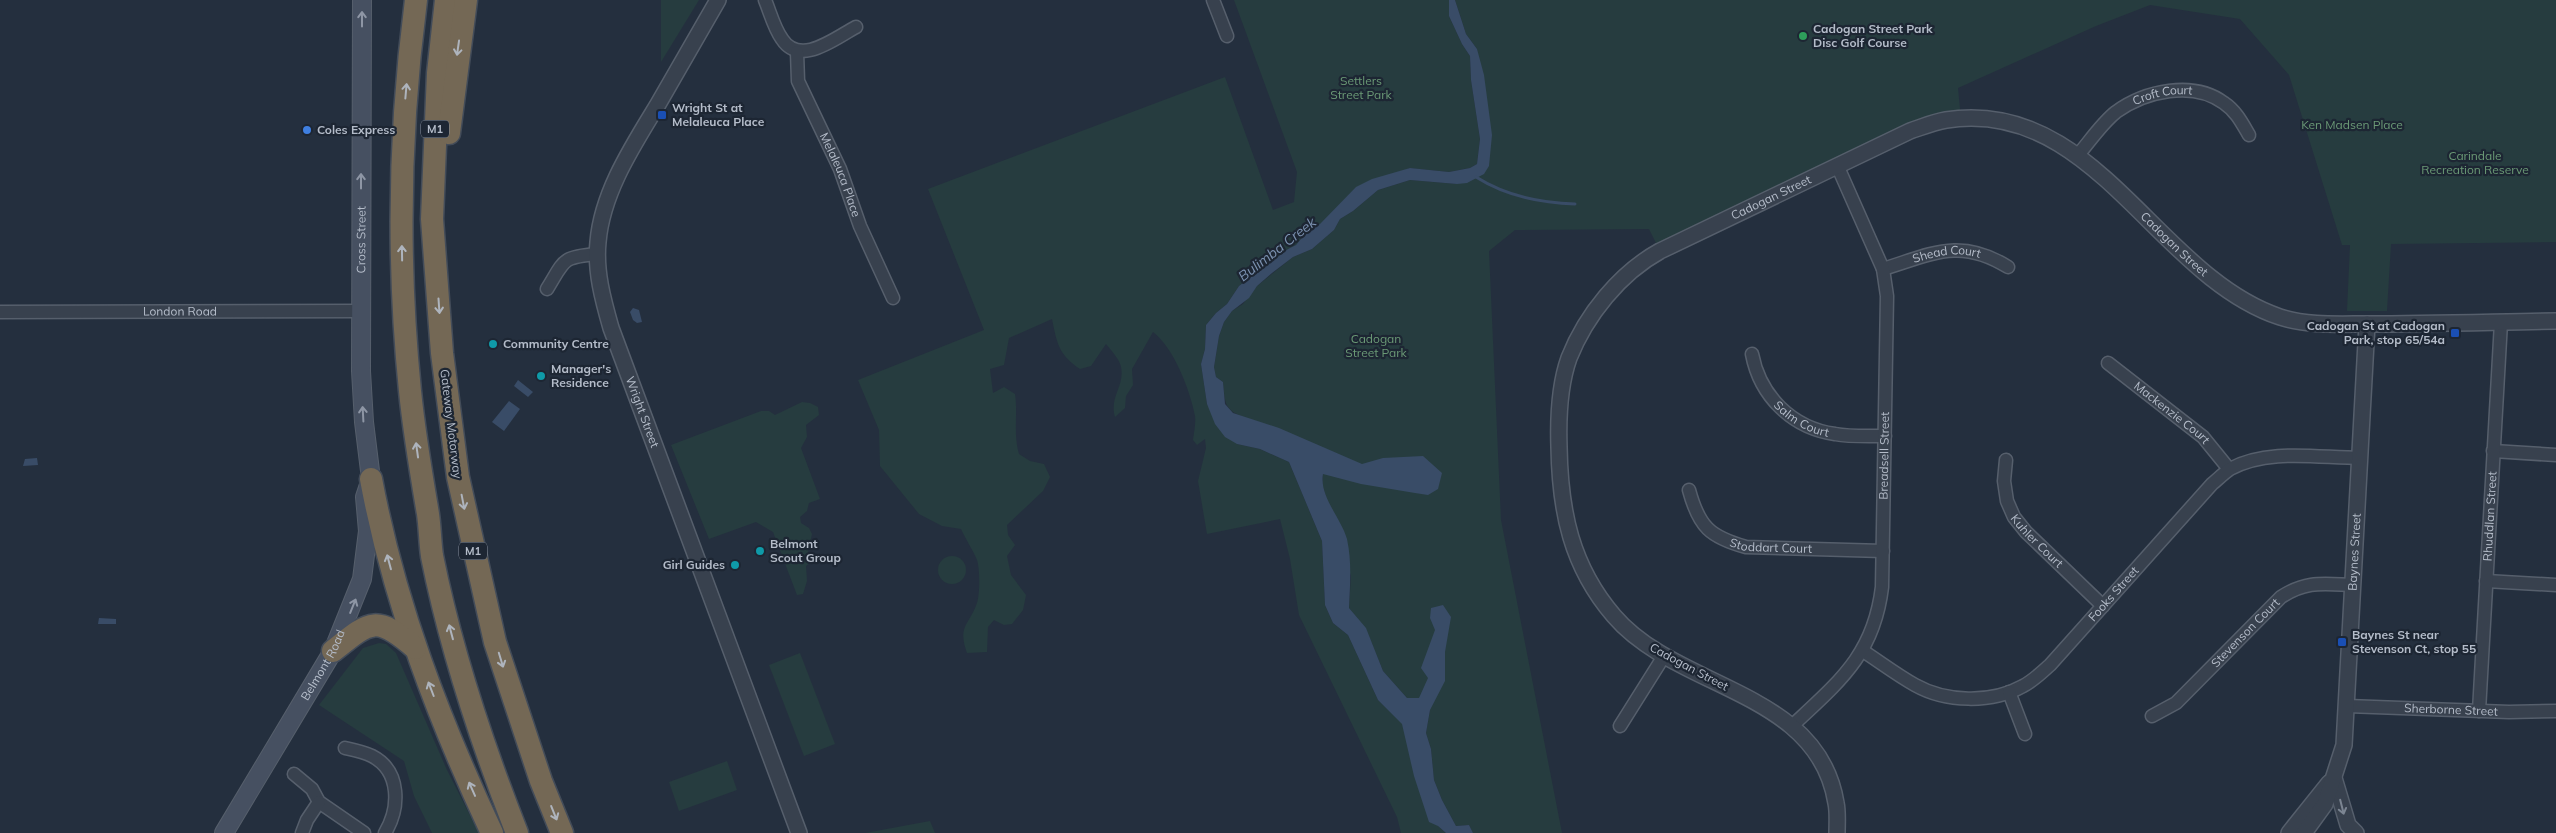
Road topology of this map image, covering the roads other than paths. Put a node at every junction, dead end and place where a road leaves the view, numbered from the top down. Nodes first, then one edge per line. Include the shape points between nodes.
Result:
1 (362, 0) edge
2 (416, 0) edge
3 (446, 0) edge
4 (466, 0) edge
5 (718, 0) edge
6 (765, 0) edge
7 (1213, 0) edge
8 (856, 27) dead end
9 (1227, 36) dead end
10 (797, 52) junction
11 (2250, 135) dead end
12 (2078, 155) junction
13 (1837, 165) junction
14 (597, 254) junction
15 (437, 258) junction
16 (2008, 268) dead end
17 (1883, 270) junction
18 (547, 289) dead end
19 (893, 298) dead end
20 (361, 311) junction
21 (0, 312) edge
22 (2556, 321) edge
23 (2501, 322) junction
24 (2367, 324) junction
25 (1752, 354) dead end
26 (2108, 363) dead end
27 (1885, 436) junction
28 (2493, 451) junction
29 (2556, 455) edge
30 (2360, 458) junction
31 (2006, 460) dead end
32 (2229, 469) junction
33 (371, 480) junction
34 (1689, 490) dead end
35 (1883, 551) junction
36 (2486, 581) junction
37 (2353, 585) junction
38 (2556, 585) edge
39 (2103, 606) junction
40 (414, 648) junction
41 (333, 651) junction
42 (1863, 651) junction
43 (1664, 656) junction
44 (2009, 692) junction
45 (2346, 706) junction
46 (2479, 711) junction
47 (2556, 711) edge
48 (2152, 716) dead end
49 (1620, 726) dead end
50 (1793, 726) junction
51 (2025, 734) dead end
52 (345, 748) dead end
53 (294, 774) dead end
54 (2334, 778) junction
55 (319, 802) junction
56 (224, 833) edge
57 (302, 833) edge
58 (364, 833) edge
59 (385, 833) edge
60 (492, 833) edge
61 (517, 833) edge
62 (562, 833) edge
63 (799, 833) edge
64 (1837, 833) edge
65 (2289, 833) edge
66 (2304, 833) edge
67 (2356, 833) edge

20 -> 1 main road, Cross Street
61 -> 2 highway, M1 via 480,730 442,596 432,554 414,425 403,304 401,221 406,97
3 - 15 highway, Gateway Motorway / M1 via 438,73 432,198
4 -> 15 highway via 450,121 446,235
5 - 14 street, Wright Street via 635,141 605,208
6 - 10 street via 782,40
7 - 9 street
8 - 10 street via 809,52
10 - 19 street, Melaleuca Place via 798,81 840,169 860,226
11 - 12 street, Croft Court via 2238,115 2223,102 2205,94 2167,91 2148,95 2115,113
12 - 13 street, Cadogan Street via 2050,137 2020,125 1984,118 1961,118 1910,131
12 - 24 street, Cadogan Street via 2215,283 2244,302 2281,317 2311,323
13 - 17 street, Breadsell Street
13 - 43 street, Cadogan Street via 1660,250 1634,268 1597,309 1580,334 1569,360 1559,407 1565,521 1584,573 1614,617 1647,646
14 - 18 street via 571,256 564,261
14 - 63 street, Wright Street via 602,296 611,328
15 -> 62 highway, Gateway Motorway / M1 via 442,353 458,477 470,538 513,702
16 - 17 street, Shead Court via 1991,257 1954,250
17 - 27 street, Breadsell Street via 1888,318
20 - 21 street, London Road
33 -> 20 main road, Cross Street via 364,422
22 - 23 street, Cadogan Street
23 - 24 street, Cadogan Street
23 - 28 street, Rhuddlan Street
24 - 30 street, Baynes Street
25 - 27 street, Salm Court via 1756,373 1769,396 1800,422 1836,434
26 - 32 street, Mackenzie Court via 2203,437
27 - 35 street, Breadsell Street
28 - 29 street
28 - 36 street, Rhuddlan Street
30 - 32 street, Fooks Street via 2277,456 2252,460
30 - 37 street, Baynes Street
31 - 39 street, Kuhler Court via 2004,481 2014,517
32 - 39 street, Fooks Street
40 -> 33 highway via 385,547
41 -> 33 main road, Belmont Road via 362,579 368,531 365,497
34 - 35 street, Stoddart Court via 1700,521 1712,534 1726,541 1746,547
35 - 42 street, Breadsell Street via 1879,611
36 - 38 street
36 - 46 street, Rhuddlan Street
37 - 45 street, Baynes Street
37 - 48 street, Stevenson Court via 2310,584 2296,588 2281,598 2176,703
39 - 44 street, Fooks Street via 2050,665
40 - 41 highway via 392,628 378,625 361,629
60 -> 40 highway
41 - 56 main road, Belmont Road
42 - 44 street, Fooks Street via 1915,686 1933,693 1970,698
42 - 50 street, Breadsell Street via 1834,686
43 - 49 street
43 - 50 street, Cadogan Street via 1772,710
44 - 51 street
45 - 46 street, Sherborne Street
45 - 54 street, Baynes Street via 2344,745
46 - 47 street, Sherborne Street
50 - 64 street, Cadogan Street via 1813,747 1828,773 1836,803
52 - 59 street via 381,762 393,781 395,809
53 - 55 street via 312,789
54 - 65 street, Baynes Street
54 - 66 street, Baynes Street via 2325,804
54 -> 67 street via 2346,820
55 - 57 street
55 - 58 street

